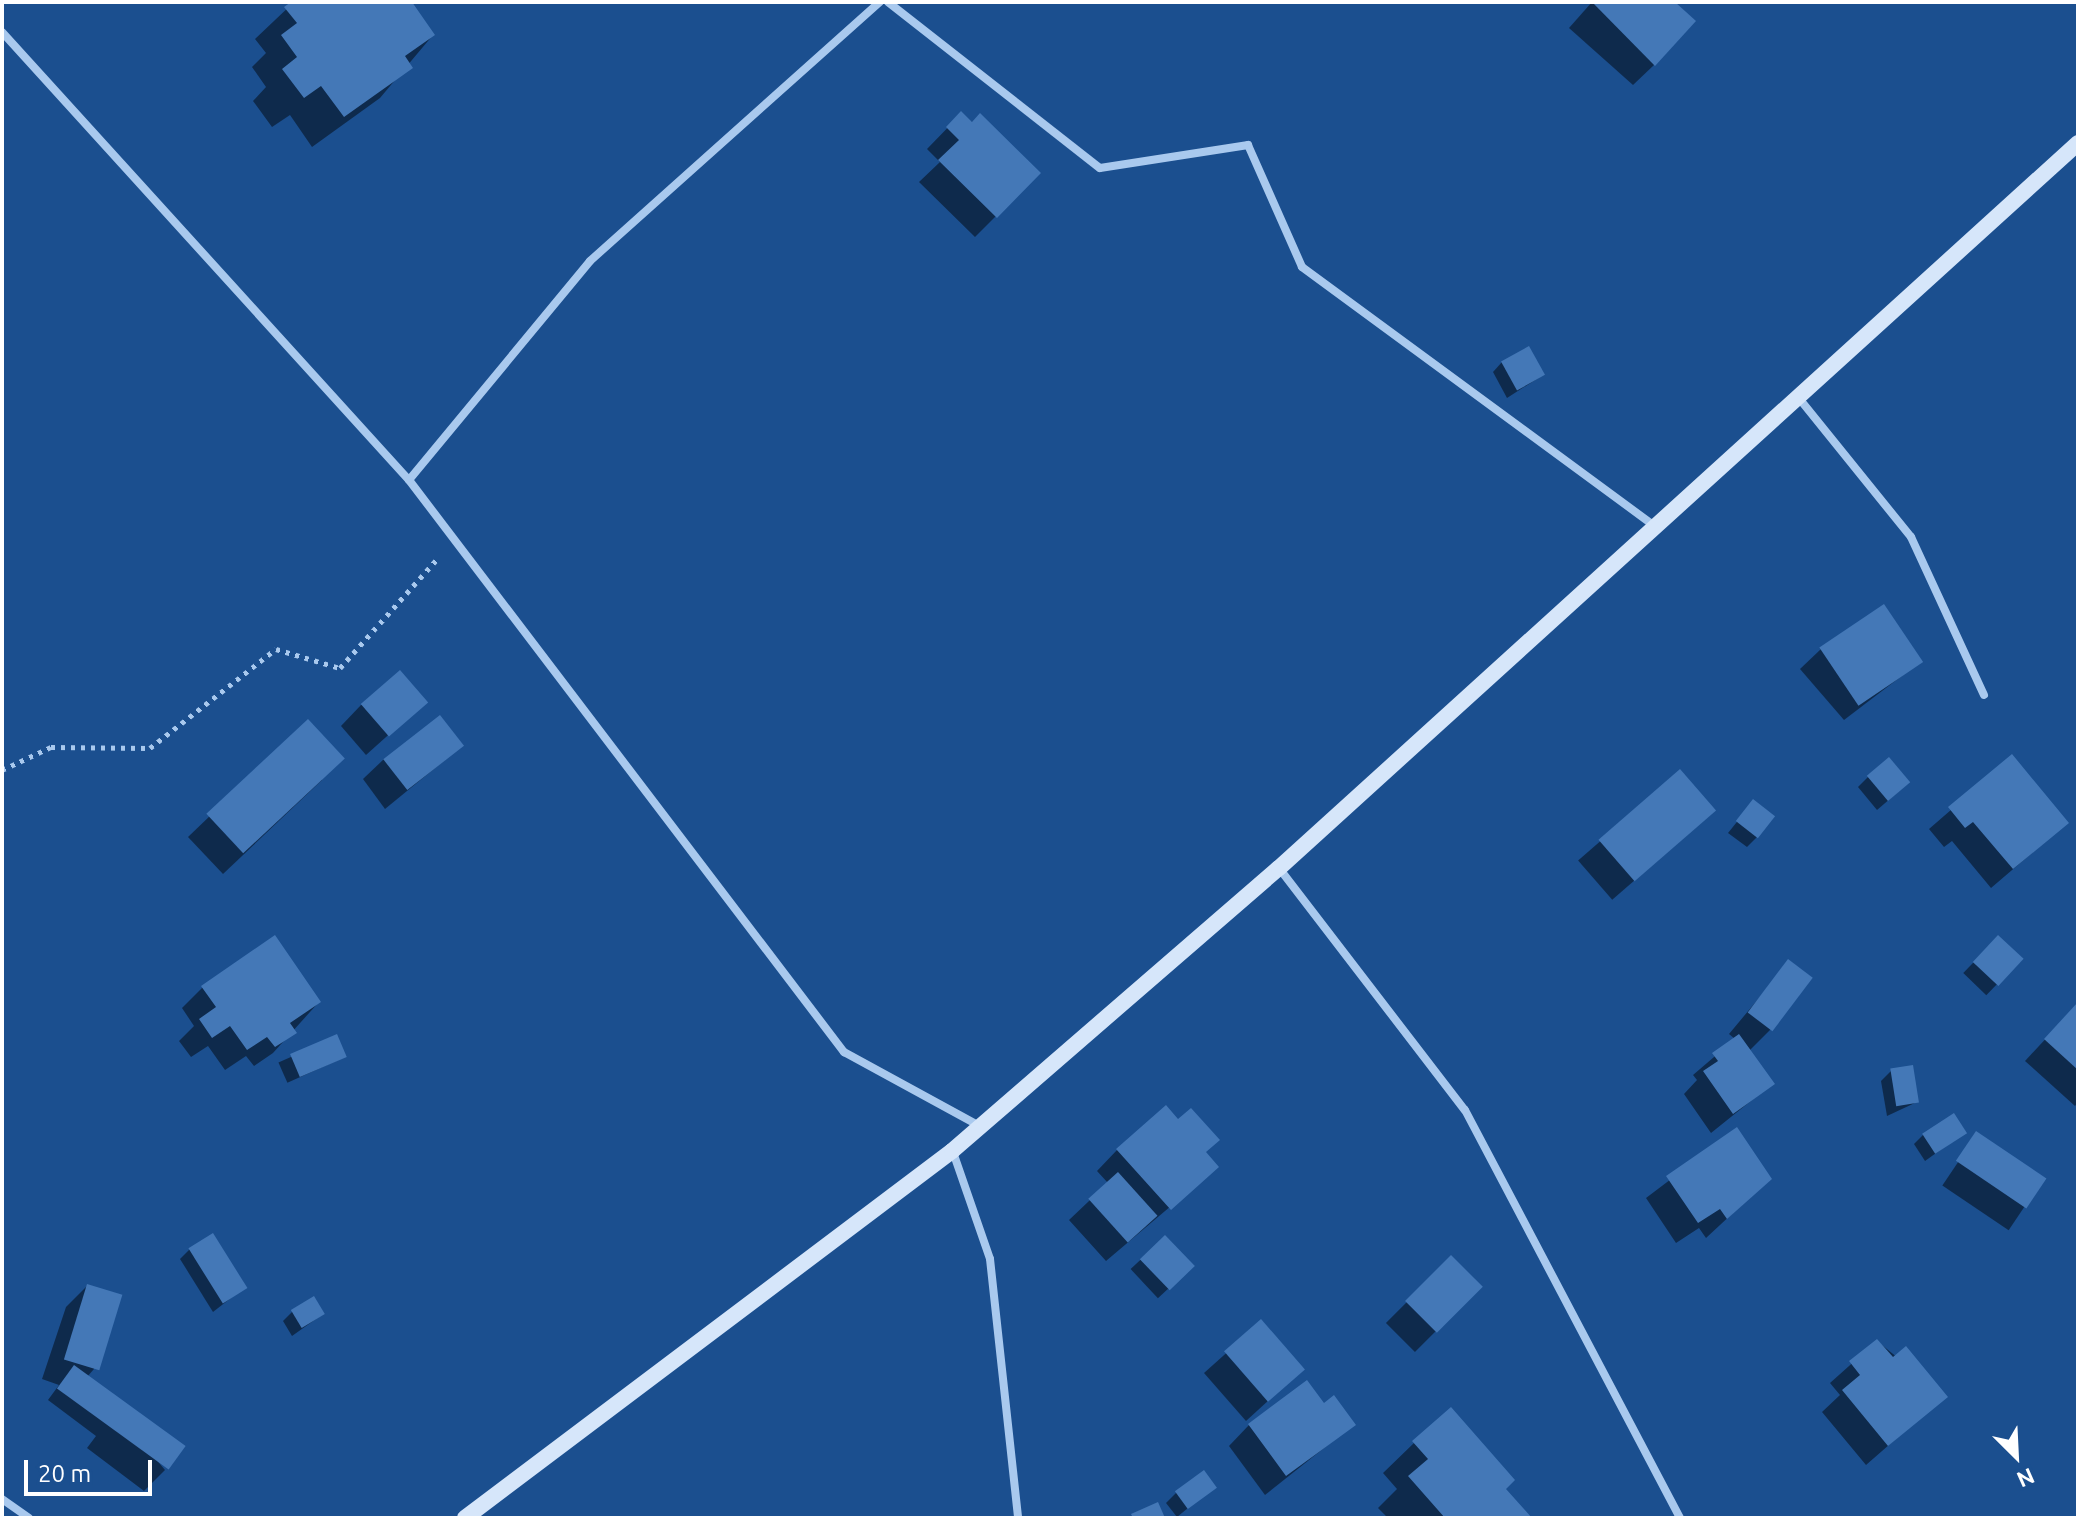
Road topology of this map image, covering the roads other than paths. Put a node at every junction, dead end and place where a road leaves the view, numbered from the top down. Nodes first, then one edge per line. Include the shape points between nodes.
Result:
1 (880, 2) edge
2 (888, 2) edge
3 (2, 32) edge
4 (2078, 143) edge
5 (1797, 396) junction
6 (409, 480) junction
7 (1652, 524) junction
8 (1984, 695) dead end
9 (1279, 868) junction
10 (980, 1126) junction
11 (952, 1151) junction
12 (2, 1499) edge
13 (472, 1516) edge
14 (29, 1518) edge
15 (1018, 1518) edge
16 (1680, 1518) edge

1 - 6 street via 590,261
2 - 7 street via 1100,168 1248,145 1302,267
3 - 6 street
4 - 5 street
5 - 7 street
5 - 8 street via 1911,537
6 - 10 street via 844,1052
7 - 9 street
9 - 10 street
9 - 16 street via 1465,1110
10 - 11 street
11 - 13 street
11 - 15 street via 990,1259
12 - 14 street

